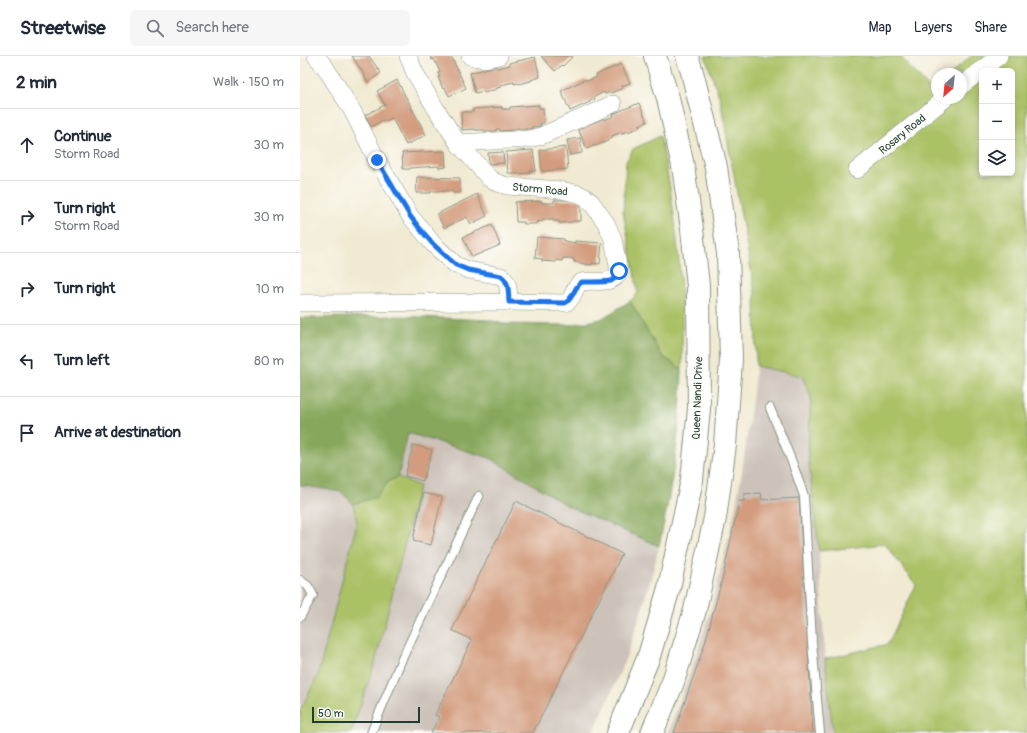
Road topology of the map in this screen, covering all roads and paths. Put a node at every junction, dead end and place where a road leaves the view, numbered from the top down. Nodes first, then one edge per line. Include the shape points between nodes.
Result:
1 (316, 56) edge
2 (408, 56) edge
3 (470, 56) edge
4 (499, 56) edge
5 (655, 56) edge
6 (687, 56) edge
7 (999, 56) edge
8 (967, 81) edge
9 (613, 104) dead end
10 (939, 104) edge
11 (458, 143) junction
12 (858, 170) dead end
13 (509, 302) junction
14 (300, 303) edge
15 (770, 408) dead end
16 (479, 496) dead end
17 (300, 580) edge
18 (300, 617) edge
19 (370, 733) edge
20 (618, 733) edge
21 (652, 733) edge
22 (820, 733) edge

1 - 13 street via 352,110 377,160 410,216 433,244 456,265 504,278 508,284
2 - 11 street, Storm Road via 415,73
3 - 4 street via 479,59
5 - 20 main road, Queen Nandi Drive via 682,158 692,229 698,286 699,409 692,480 669,588 649,656
6 - 21 main road via 716,167 728,253 731,360 725,445 715,518 695,610 673,682
7 - 8 street
9 - 11 street via 541,136
10 - 12 street, Rosary Road
11 - 13 street, Storm Road via 490,178 498,183 561,190 585,197 606,223 613,239 619,271 615,278 582,282 577,286 572,298 565,303
13 - 14 street, Storm Road
15 - 22 lane via 804,496
16 - 19 lane
17 - 18 lane via 308,586 313,595

